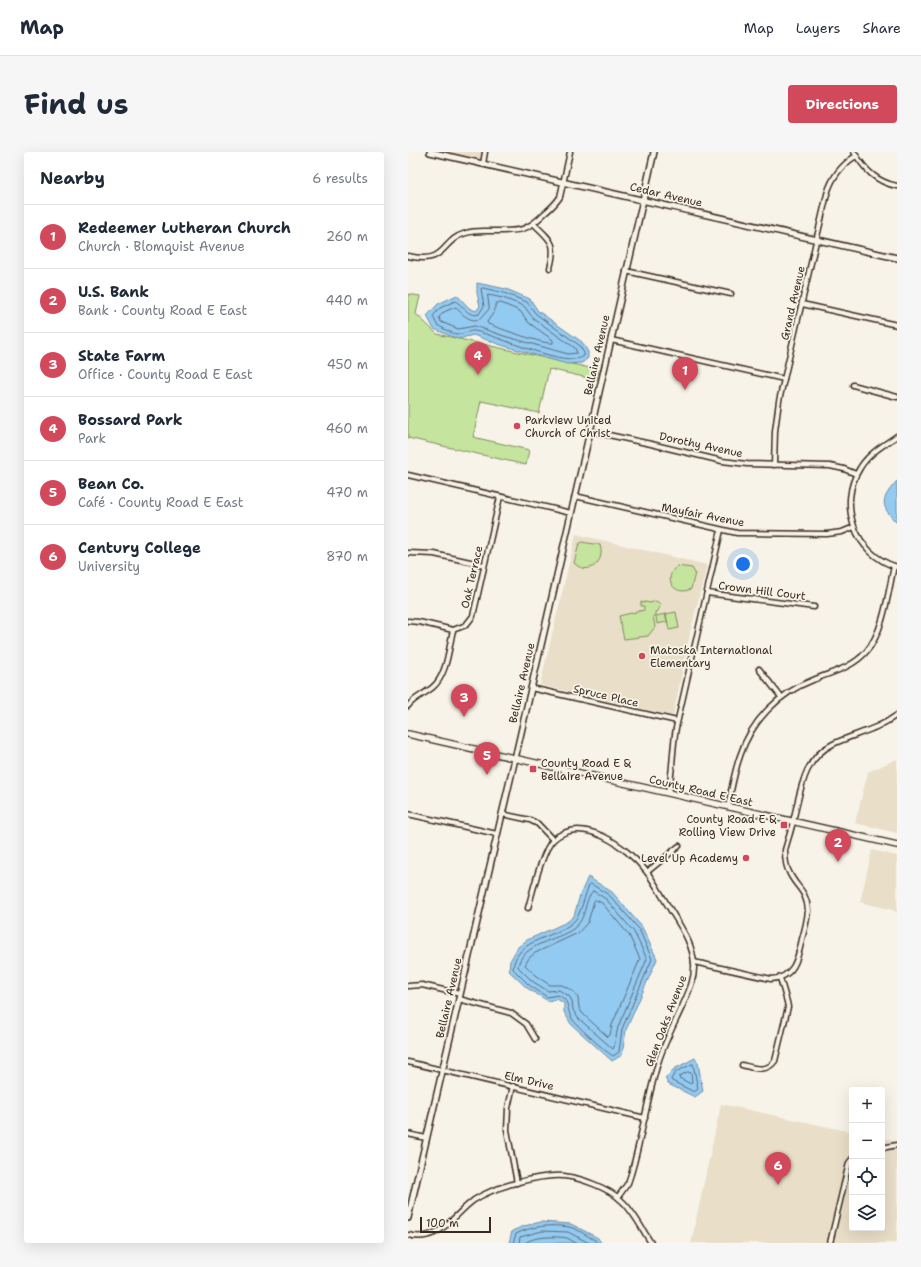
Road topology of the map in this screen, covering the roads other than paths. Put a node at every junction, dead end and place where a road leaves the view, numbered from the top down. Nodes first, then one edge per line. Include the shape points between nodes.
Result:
1 (430, 152) edge
2 (486, 152) edge
3 (570, 152) edge
4 (654, 152) edge
5 (855, 154) edge
6 (483, 164) junction
7 (564, 182) junction
8 (897, 186) edge
9 (643, 200) junction
10 (534, 224) junction
11 (816, 240) junction
12 (408, 256) edge
13 (897, 258) edge
14 (550, 268) dead end
15 (626, 271) junction
16 (731, 294) dead end
17 (802, 304) junction
18 (897, 325) edge
19 (611, 340) junction
20 (784, 379) junction
21 (853, 385) dead end
22 (897, 397) edge
23 (590, 431) junction
24 (897, 436) edge
25 (774, 465) junction
26 (856, 474) junction
27 (408, 475) edge
28 (575, 496) junction
29 (500, 497) junction
30 (571, 513) junction
31 (854, 527) junction
32 (721, 530) junction
33 (408, 553) edge
34 (484, 565) junction
35 (896, 567) edge
36 (706, 593) junction
37 (814, 606) dead end
38 (408, 621) edge
39 (453, 630) junction
40 (759, 669) dead end
41 (531, 688) junction
42 (782, 697) junction
43 (408, 706) edge
44 (897, 715) edge
45 (677, 721) junction
46 (408, 734) edge
47 (515, 759) junction
48 (668, 793) junction
49 (728, 807) junction
50 (408, 814) edge
51 (502, 814) junction
52 (793, 822) junction
53 (497, 834) junction
54 (553, 840) junction
55 (897, 845) edge
56 (679, 846) dead end
57 (647, 872) junction
58 (528, 908) dead end
59 (694, 962) junction
60 (780, 978) junction
61 (408, 986) edge
62 (460, 996) junction
63 (535, 1039) dead end
64 (408, 1062) edge
65 (742, 1065) dead end
66 (442, 1070) junction
67 (513, 1086) junction
68 (645, 1118) junction
69 (408, 1134) edge
70 (426, 1138) junction
71 (897, 1145) edge
72 (885, 1147) edge
73 (849, 1163) edge
74 (517, 1183) junction
75 (618, 1197) junction
76 (408, 1218) edge
77 (408, 1235) edge
78 (651, 1243) edge
79 (830, 1243) edge

1 - 6 street, Cedar Avenue
2 - 6 street
3 - 7 street
4 - 9 street, Bellaire Avenue
5 - 8 street via 864,168 875,178
5 - 11 street, Grand Avenue via 839,170 830,185
6 - 7 street, Cedar Avenue
7 - 9 street, Cedar Avenue
7 - 10 street via 556,202
9 - 11 street, Cedar Avenue
9 - 15 street, Bellaire Avenue
10 - 12 street via 518,230 466,232 432,257 420,259
10 - 14 street via 553,245 554,254
11 - 13 street, Cedar Avenue
11 - 17 street, Grand Avenue
15 - 16 street
15 - 19 street, Bellaire Avenue
17 - 18 street
17 - 20 street, Grand Avenue
19 - 20 street
19 - 23 street, Bellaire Avenue
20 - 25 street, Grand Avenue via 776,417
21 - 22 street
23 - 25 street, Dorothy Avenue via 722,461
23 - 28 street, Bellaire Avenue
24 - 26 street via 872,453
25 - 26 street, Dorothy Avenue via 830,466
26 - 31 street via 849,500
27 - 29 street
28 - 30 street, Bellaire Avenue
28 - 32 street, Mayfair Avenue
29 - 30 street
29 - 34 street, Oak Terrace
30 - 41 street, Bellaire Avenue
31 - 32 street, Mayfair Avenue via 827,534 749,534
31 - 35 street via 861,542 870,552
32 - 36 street
33 - 34 street via 434,554
34 - 39 street, Oak Terrace via 473,616 466,626
35 - 42 street via 879,629 871,645 859,659 844,669 802,684
36 - 37 street, Crown Hill Court
36 - 45 street
38 - 39 street
39 - 43 street via 441,677 432,688
40 - 42 street
41 - 45 street, Spruce Place
41 - 47 street, Bellaire Avenue
42 - 49 street via 761,718 745,744 736,768
44 - 52 street via 870,731 831,745 817,756 804,776
45 - 48 street
46 - 47 main road, County Road E East
47 - 48 main road, County Road E East
47 - 51 street, Bellaire Avenue
48 - 49 main road, County Road E East
49 - 52 main road, County Road E East
50 - 53 street
51 - 53 street, Bellaire Avenue
51 - 54 street via 538,824
52 - 55 main road, County Road E East
52 - 60 street via 785,850 786,864 792,878 804,892 808,911 798,959 791,970
53 - 62 street, Bellaire Avenue
54 - 57 street, Glen Oaks Avenue via 570,831 591,831 618,845
54 - 58 street via 546,849
56 - 57 street
57 - 59 street, Glen Oaks Avenue via 685,934
59 - 60 street via 771,980
59 - 68 street, Glen Oaks Avenue via 692,985 659,1061
60 - 65 street via 788,1007 775,1061 765,1069
61 - 62 street via 422,985
62 - 63 street via 512,1013 526,1024
62 - 66 street, Bellaire Avenue
64 - 66 street, Elm Drive
66 - 67 street, Elm Drive
66 - 70 street, Bellaire Avenue
67 - 68 street, Elm Drive
67 - 74 street via 507,1130
68 - 75 street, Glen Oaks Avenue via 631,1174
69 - 70 street
70 - 76 street, Bellaire Avenue
71 - 72 street
73 - 79 street
74 - 75 street via 563,1176 580,1180
74 - 77 street via 493,1190 474,1200 439,1232 424,1236
75 - 78 street

